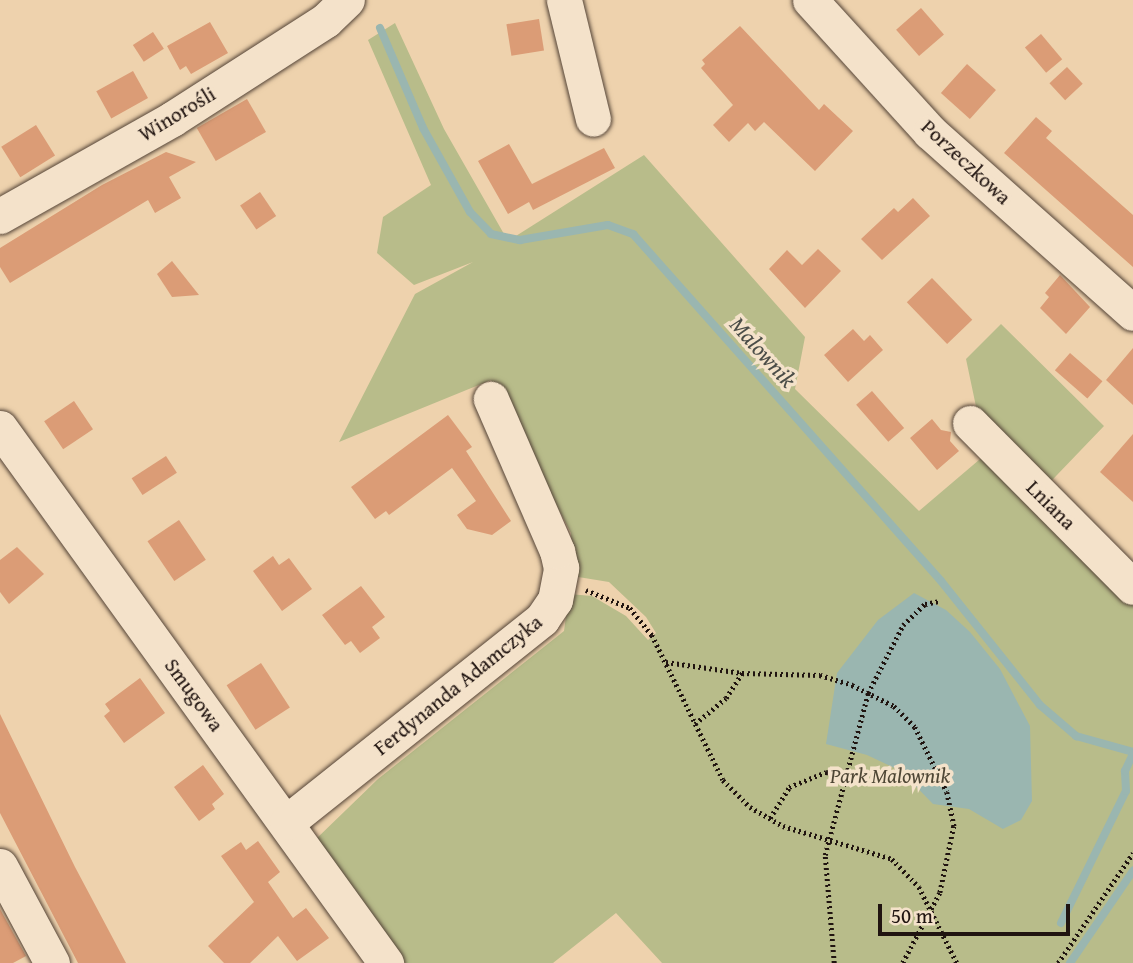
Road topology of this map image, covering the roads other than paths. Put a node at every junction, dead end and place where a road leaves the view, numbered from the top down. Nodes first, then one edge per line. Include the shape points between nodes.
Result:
1 (347, 0) edge
2 (564, 0) edge
3 (810, 0) edge
4 (593, 119) dead end
5 (0, 216) edge
6 (1133, 313) edge
7 (491, 399) dead end
8 (970, 423) dead end
9 (0, 428) edge
10 (1133, 587) edge
11 (287, 822) junction
12 (0, 866) edge
13 (379, 960) edge
14 (52, 963) edge

1 - 5 street, Winorośli via 326,20 172,119
2 - 4 street
3 - 6 street, Porzeczkowa via 930,132
7 - 11 street, Ferdynanda Adamczyka via 557,551 559,584 542,619
8 - 10 street, Lniana
9 - 11 street, Smugowa
11 - 13 street, Smugowa
12 - 14 street

